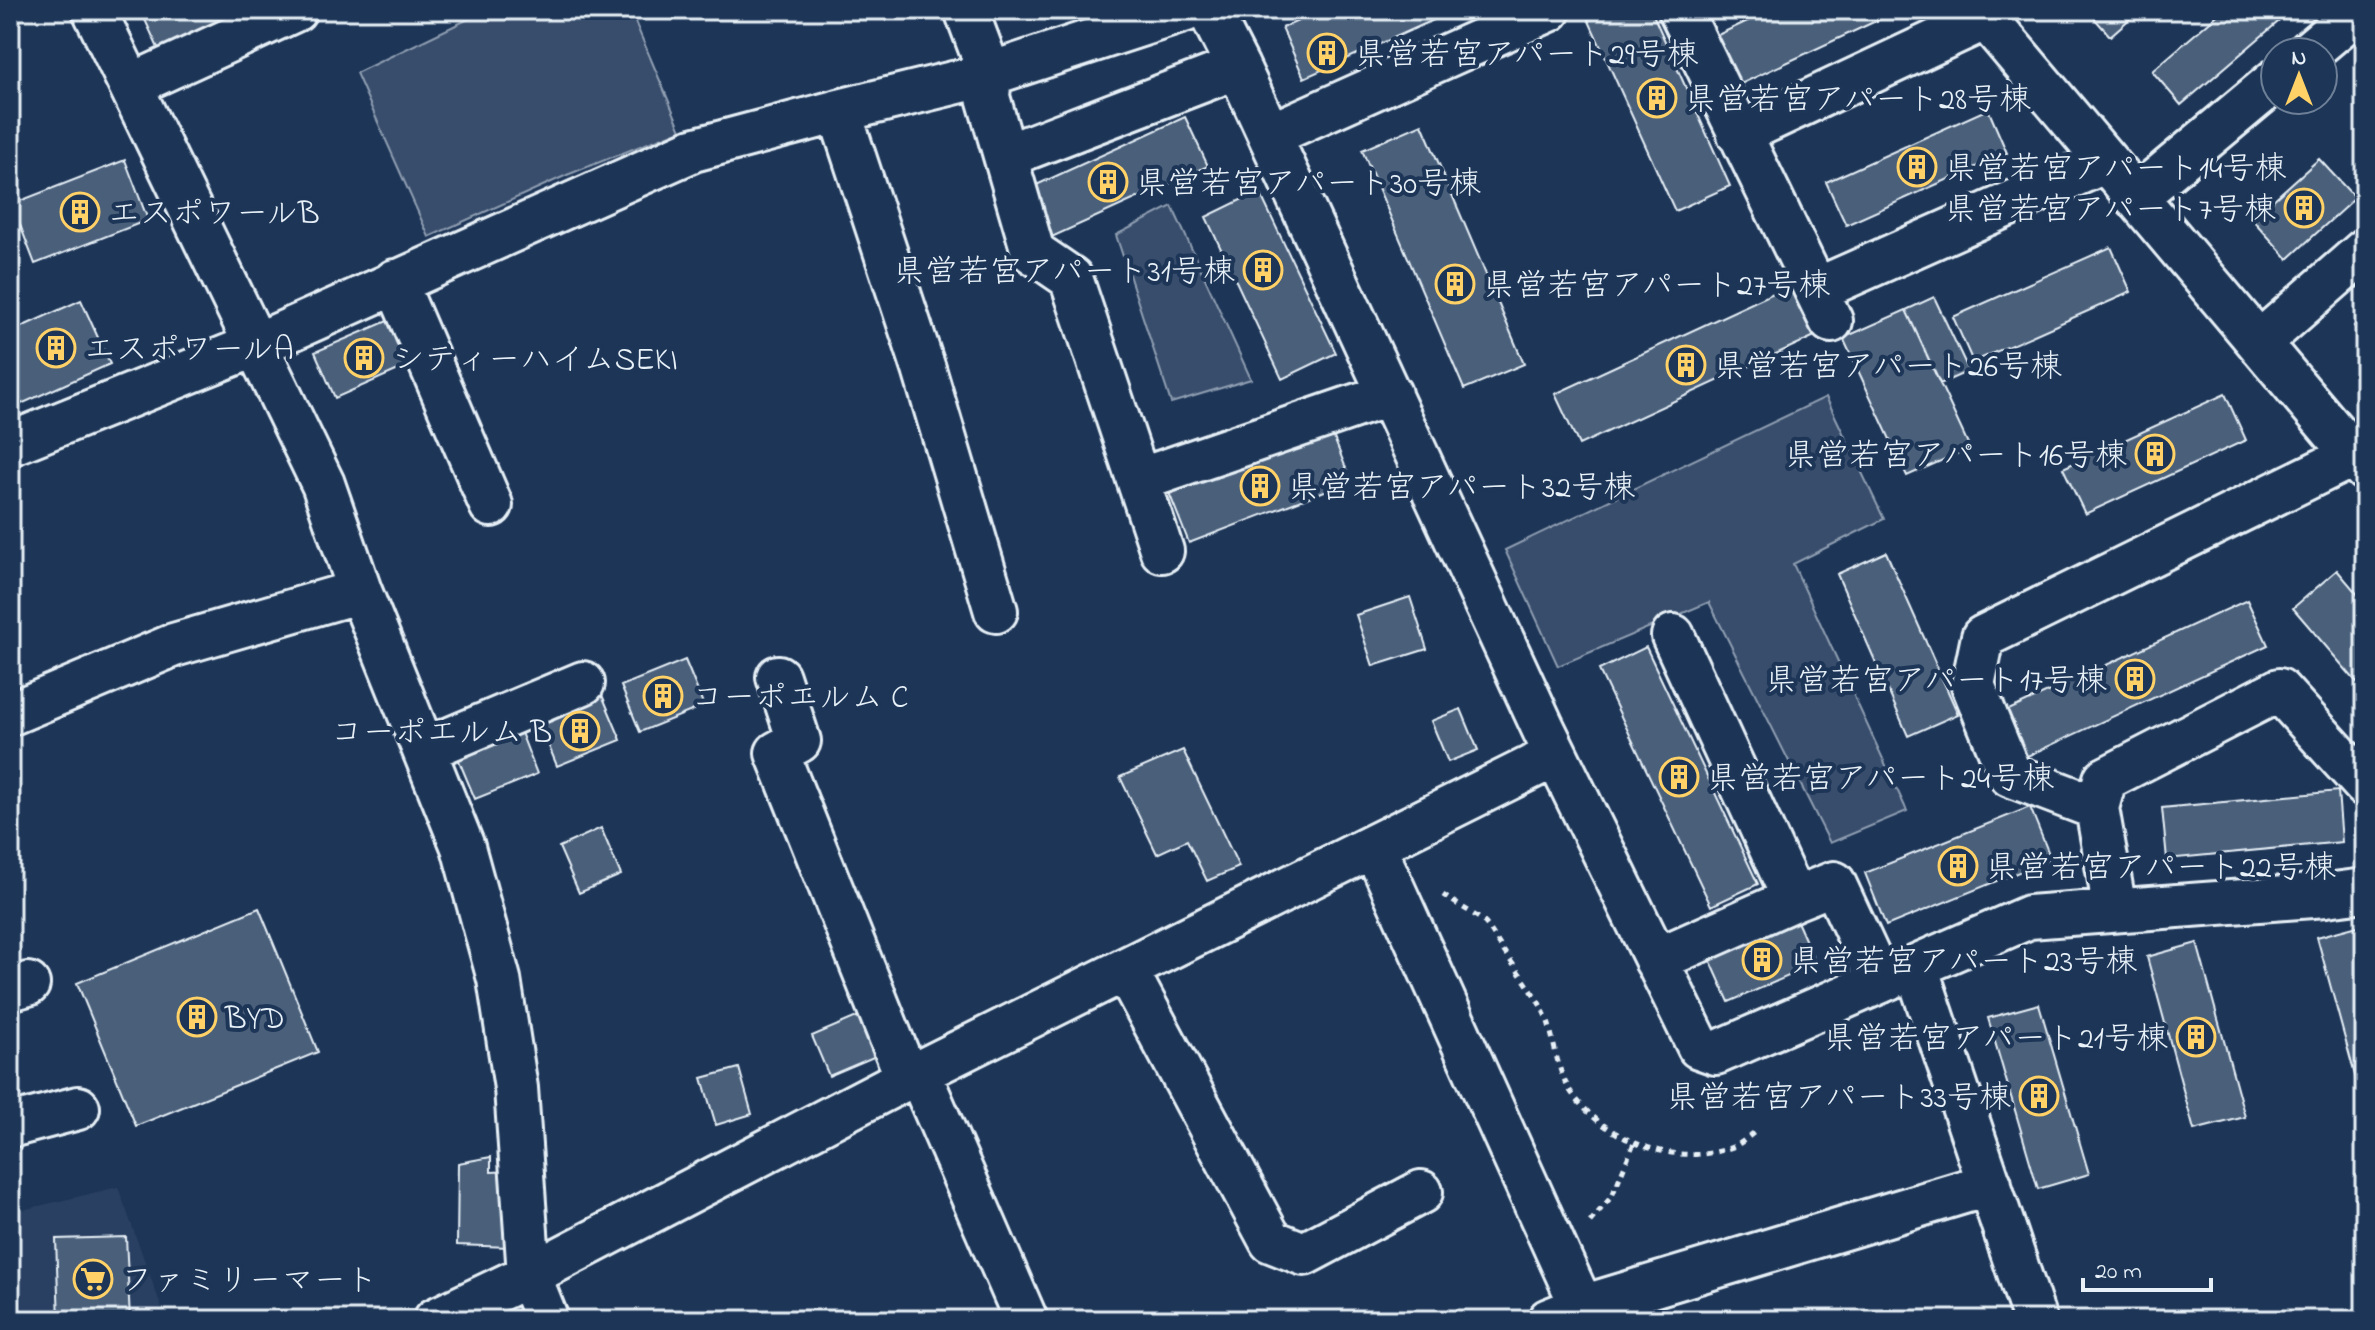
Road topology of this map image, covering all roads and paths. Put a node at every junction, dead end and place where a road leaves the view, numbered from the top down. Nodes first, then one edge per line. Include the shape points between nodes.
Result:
1 (94, 10) edge
2 (295, 10) edge
3 (966, 10) edge
4 (1186, 10) edge
5 (1209, 10) edge
6 (1549, 10) edge
7 (1680, 10) edge
8 (2359, 10) edge
9 (1982, 14) edge
10 (2328, 36) edge
11 (1238, 67) junction
12 (990, 74) junction
13 (132, 85) junction
14 (2259, 94) edge
15 (839, 111) junction
16 (1739, 134) junction
17 (1270, 135) junction
18 (1006, 156) junction
19 (2106, 161) junction
20 (2136, 197) junction
21 (2365, 250) edge
22 (395, 281) junction
23 (2259, 343) junction
24 (256, 345) junction
25 (1390, 394) junction
26 (10, 444) edge
27 (2361, 456) edge
28 (1139, 480) junction
29 (491, 505) dead end
30 (1162, 551) dead end
31 (360, 591) junction
32 (996, 611) dead end
33 (1673, 636) dead end
34 (778, 677) dead end
35 (583, 683) dead end
36 (10, 714) edge
37 (424, 750) junction
38 (1556, 755) junction
39 (2365, 785) edge
40 (2097, 808) junction
41 (1382, 863) junction
42 (2365, 890) edge
43 (1794, 899) junction
44 (2115, 910) junction
45 (1656, 960) junction
46 (1126, 970) junction
47 (1898, 975) junction
48 (913, 1076) junction
49 (78, 1108) dead end
50 (10, 1126) edge
51 (1755, 1132) dead end
52 (1634, 1143) junction
53 (1990, 1184) junction
54 (1421, 1192) dead end
55 (1555, 1249) junction
56 (529, 1275) junction
57 (1566, 1314) edge
58 (435, 1320) edge
59 (547, 1320) edge
60 (1026, 1320) edge
61 (2035, 1320) edge

1 - 13 street
2 - 13 street
3 - 12 street
4 - 12 street
5 - 11 street
6 - 17 street
7 - 16 street
8 - 10 street
9 - 16 street
9 - 19 street
11 - 17 street
11 - 18 street
12 - 15 street
12 - 18 street via 988,97
13 - 24 street
14 - 20 street
15 - 22 street via 693,150
15 - 32 street
16 - 19 street via 1823,306
17 - 25 street
18 - 28 street via 1033,252 1071,278
19 - 20 street
20 - 23 street
21 - 23 street
22 - 24 street
22 - 29 street
23 - 27 street
24 - 26 street
24 - 31 street via 323,484
25 - 28 street
25 - 38 street
27 - 40 street via 1983,637 1973,685 2010,775
28 - 30 street
31 - 36 street via 174,645
31 - 37 street
33 - 43 street
34 - 48 street via 799,741 777,753
35 - 37 street
37 - 56 street via 463,847 499,979 516,1088
38 - 41 street
38 - 45 street
39 - 40 street via 2279,690 2105,779
40 - 44 street
41 - 46 street
41 - 52 path via 1424,883 1484,923 1540,1006 1568,1088 1605,1126
41 - 55 street
42 - 44 street
43 - 45 street
43 - 47 street via 1834,883
44 - 47 street via 2029,917
45 - 47 street via 1699,1047 1716,1053
46 - 48 street
46 - 54 street via 1271,1241 1304,1254
47 - 53 street
48 - 56 street
48 - 60 street
49 - 50 street
51 - 52 path via 1736,1146 1699,1154
52 - 55 path via 1612,1196 1591,1221
53 - 57 street
53 - 61 street
55 - 57 street
56 - 58 street
56 - 59 street

